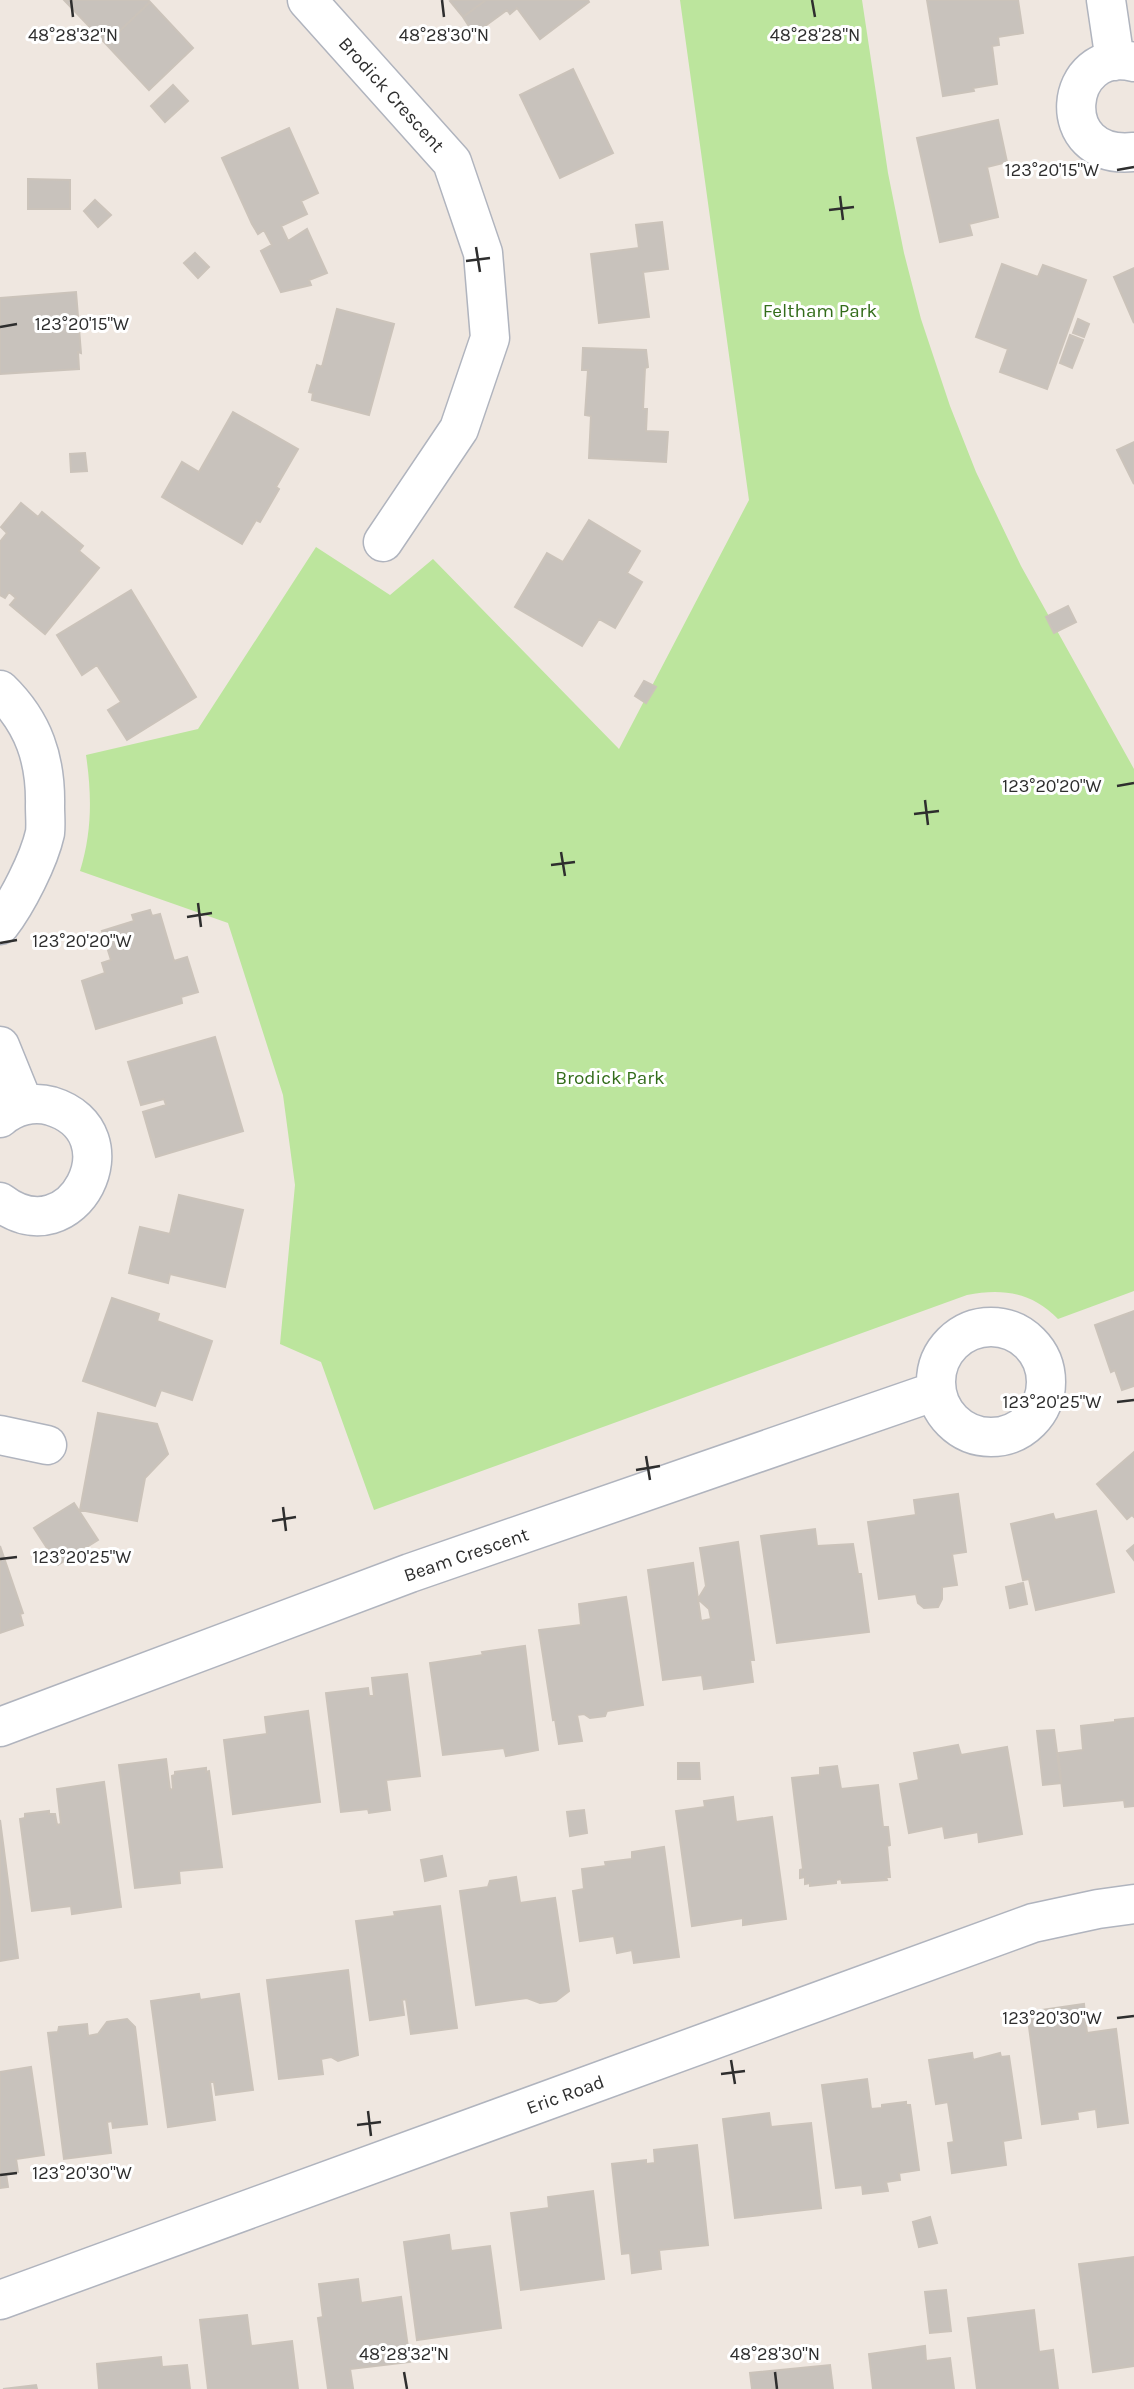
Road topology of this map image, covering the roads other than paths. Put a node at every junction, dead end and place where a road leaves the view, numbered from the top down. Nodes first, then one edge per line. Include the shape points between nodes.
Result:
1 (307, 0) edge
2 (1107, 0) edge
3 (1124, 61) edge
4 (1134, 152) edge
5 (383, 542) dead end
6 (0, 690) edge
7 (0, 925) edge
8 (0, 1046) edge
9 (12, 1112) edge
10 (0, 1202) edge
11 (936, 1391) dead end
12 (0, 1435) edge
13 (47, 1445) dead end
14 (0, 1727) edge
15 (1134, 1904) edge
16 (0, 2300) edge

1 - 5 street, Brodick Crescent via 452,162 483,253 490,338 459,429
2 - 3 street
3 - 4 street via 1088,73 1080,86 1076,115 1086,136 1104,150
6 - 7 street via 34,736 46,776 45,833 27,879
8 - 9 street
9 - 10 street via 43,1104 77,1120 88,1136 92,1174 70,1206 53,1214 18,1213
11 - 14 street, Beam Crescent via 410,1573
12 - 13 street
15 - 16 street, Eric Road via 1033,1923

